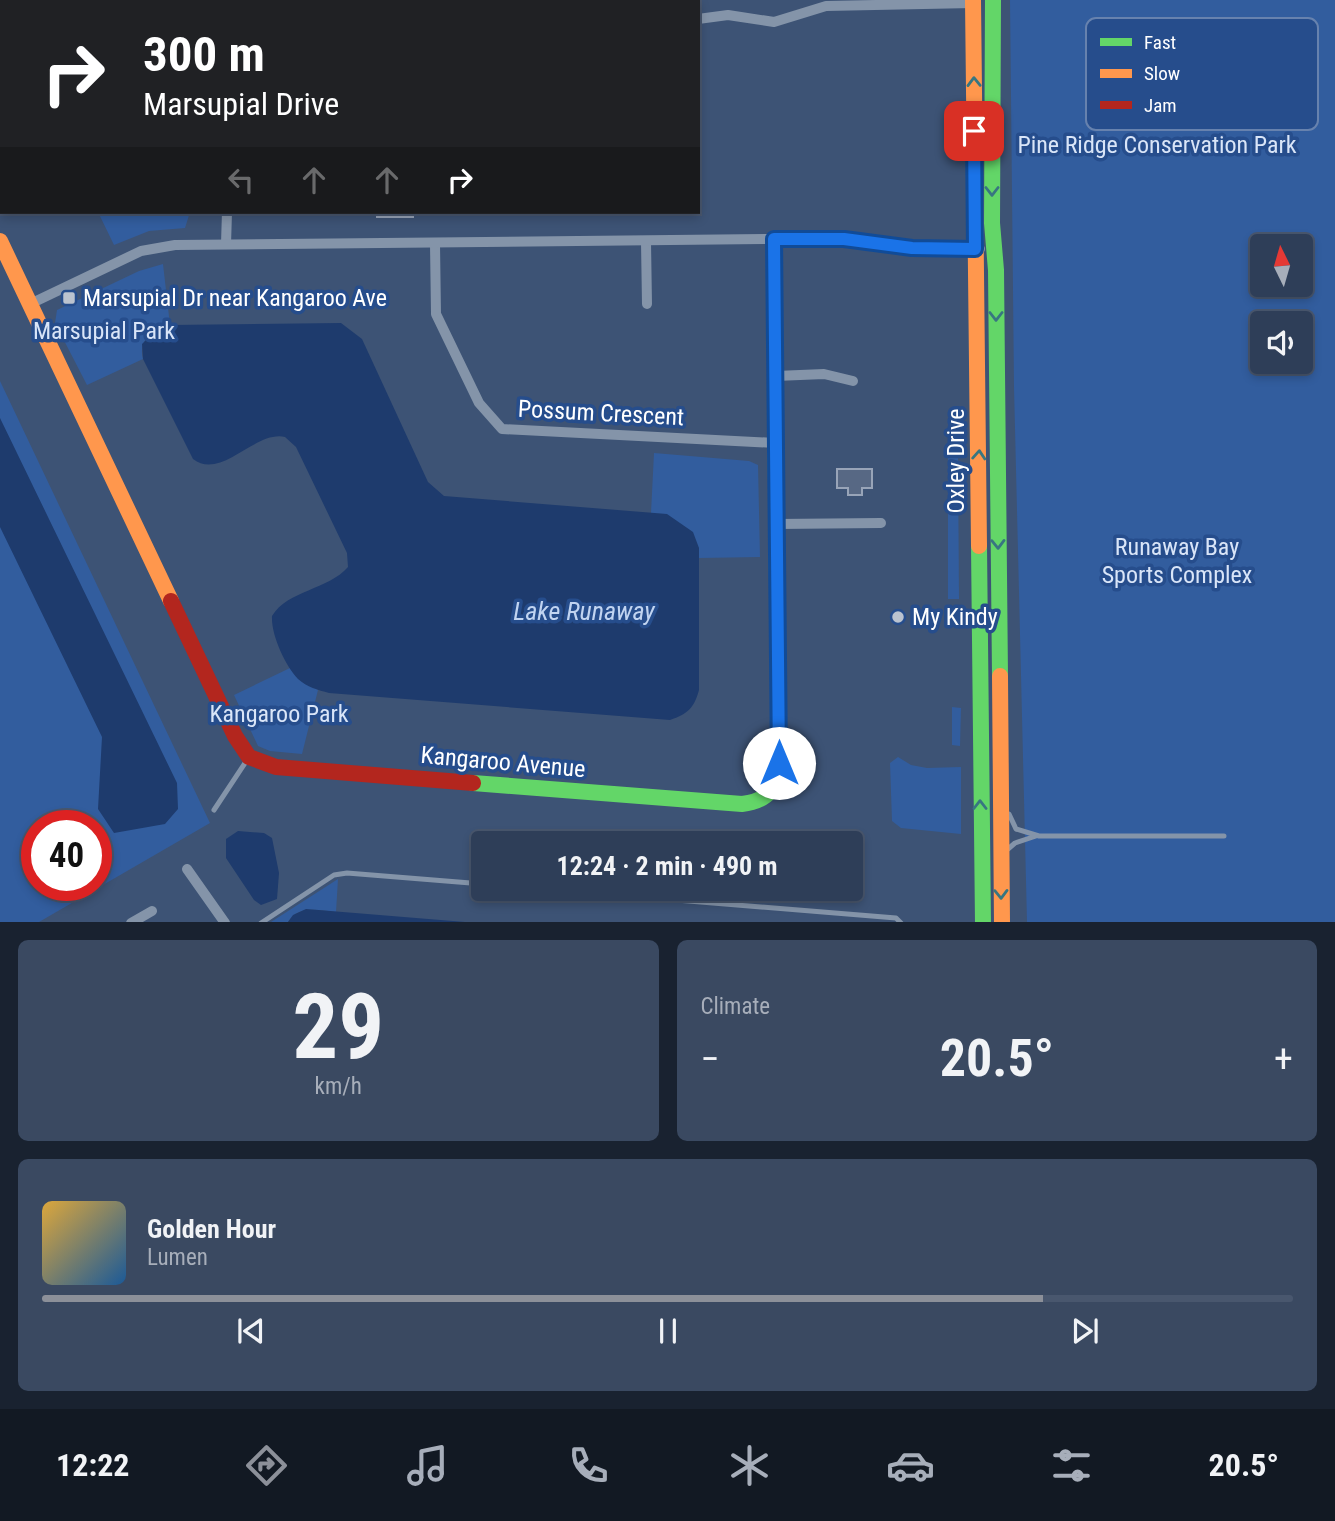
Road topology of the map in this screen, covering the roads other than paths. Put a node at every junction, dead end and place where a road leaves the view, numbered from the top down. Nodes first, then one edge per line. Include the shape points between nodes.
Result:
1 (993, 0) edge
2 (973, 1) edge
3 (700, 19) edge
4 (227, 214) edge
5 (774, 239) junction
6 (0, 241) edge
7 (646, 242) junction
8 (226, 244) junction
9 (435, 244) junction
10 (995, 248) junction
11 (975, 249) junction
12 (30, 304) junction
13 (647, 304) dead end
14 (776, 376) junction
15 (853, 382) dead end
16 (776, 443) junction
17 (881, 523) dead end
18 (777, 524) junction
19 (248, 757) junction
20 (1000, 764) junction
21 (214, 810) dead end
22 (1039, 836) junction
23 (1224, 836) dead end
24 (1001, 860) junction
25 (187, 869) dead end
26 (471, 883) edge
27 (689, 901) edge
28 (152, 911) dead end
29 (131, 922) edge
30 (225, 922) edge
31 (261, 922) edge
32 (901, 922) edge
33 (983, 922) edge
34 (1002, 922) edge

1 -> 10 main road, Oxley Drive
2 - 3 street via 826,6 774,22 728,15
11 -> 2 main road, Oxley Drive
4 - 8 street
5 - 7 street
5 - 11 street
5 - 14 main road, Kangaroo Avenue
6 - 12 main road
7 - 9 street
7 - 13 street
8 - 9 street
8 - 12 street via 152,248
9 - 16 street, Possum Crescent via 436,314 479,403 502,429
10 - 11 street
10 -> 20 main road, Oxley Drive
33 -> 11 main road, Oxley Drive
12 - 19 main road
14 - 15 street via 824,374
14 - 16 main road, Kangaroo Avenue
16 - 18 main road, Kangaroo Avenue
17 - 18 street
18 - 19 main road, Kangaroo Avenue via 779,774 774,789 761,801 733,804 276,767
19 - 21 lane
20 - 22 lane via 1008,783 1011,823
20 - 24 main road, Oxley Drive
22 - 23 lane
22 - 24 lane via 1012,844
24 -> 34 main road, Oxley Drive
25 - 30 street
26 - 31 lane via 334,875
27 - 32 lane
28 - 29 street

